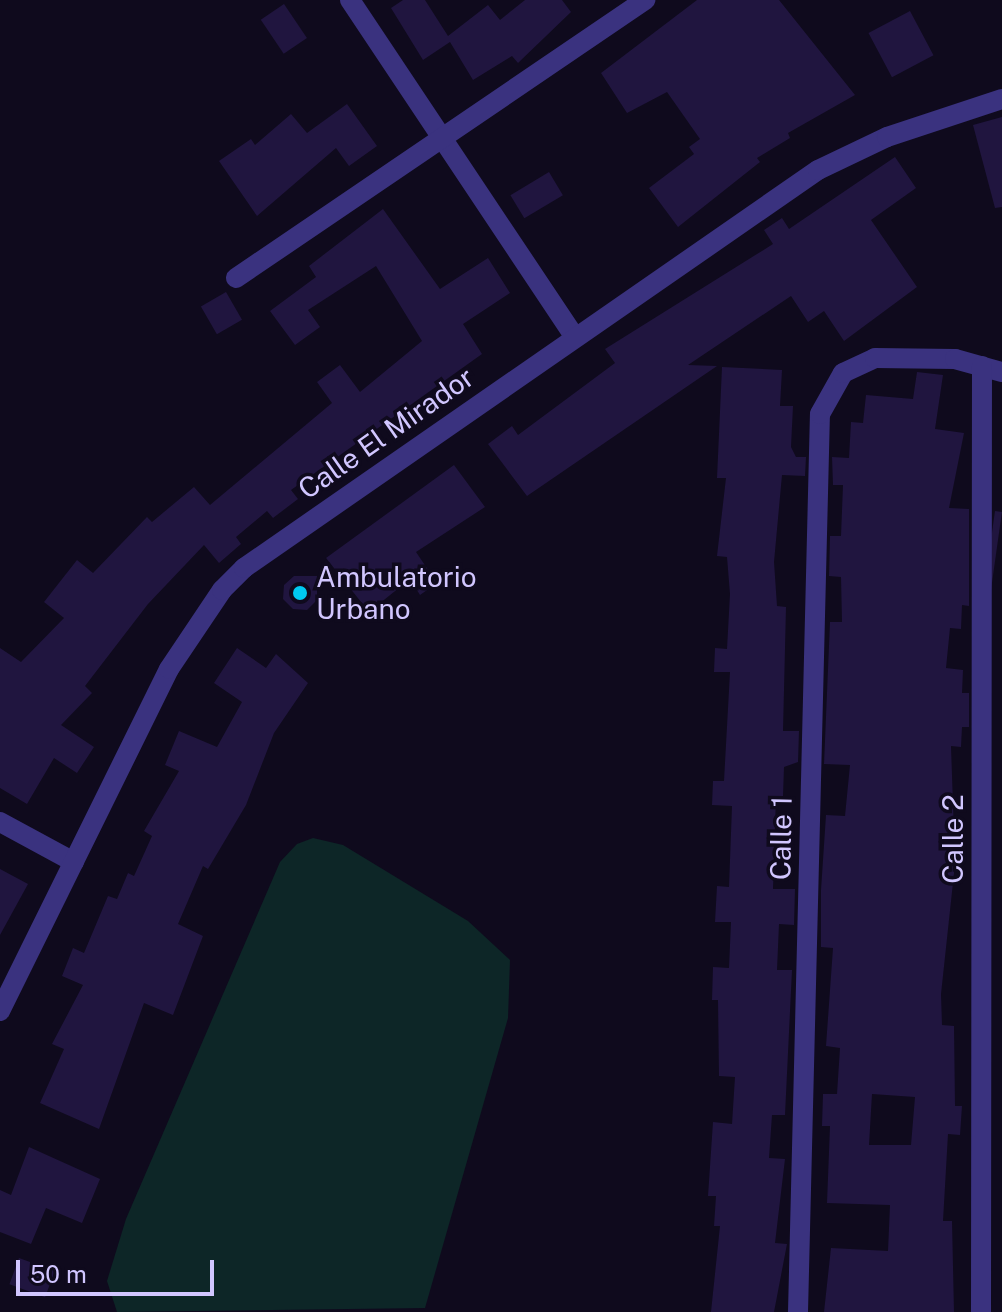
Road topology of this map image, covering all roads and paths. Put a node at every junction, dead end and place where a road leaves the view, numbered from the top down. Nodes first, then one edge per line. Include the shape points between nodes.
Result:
1 (350, 0) edge
2 (645, 0) edge
3 (1002, 99) edge
4 (442, 138) junction
5 (236, 278) dead end
6 (574, 336) junction
7 (982, 366) junction
8 (1002, 372) edge
9 (0, 822) edge
10 (74, 862) junction
11 (0, 1011) edge
12 (798, 1312) edge
13 (981, 1312) edge

1 - 4 street
2 - 4 street
3 - 6 street, Calle El Mirador via 887,137 818,170
4 - 5 street
4 - 6 street
6 - 10 street, Calle El Mirador via 365,480 222,590 169,669
7 - 8 street
7 - 12 street, Calle 1 via 875,358 843,373 825,397 818,430
7 - 13 street, Calle 2
9 - 10 street
10 - 11 street, Calle El Mirador

